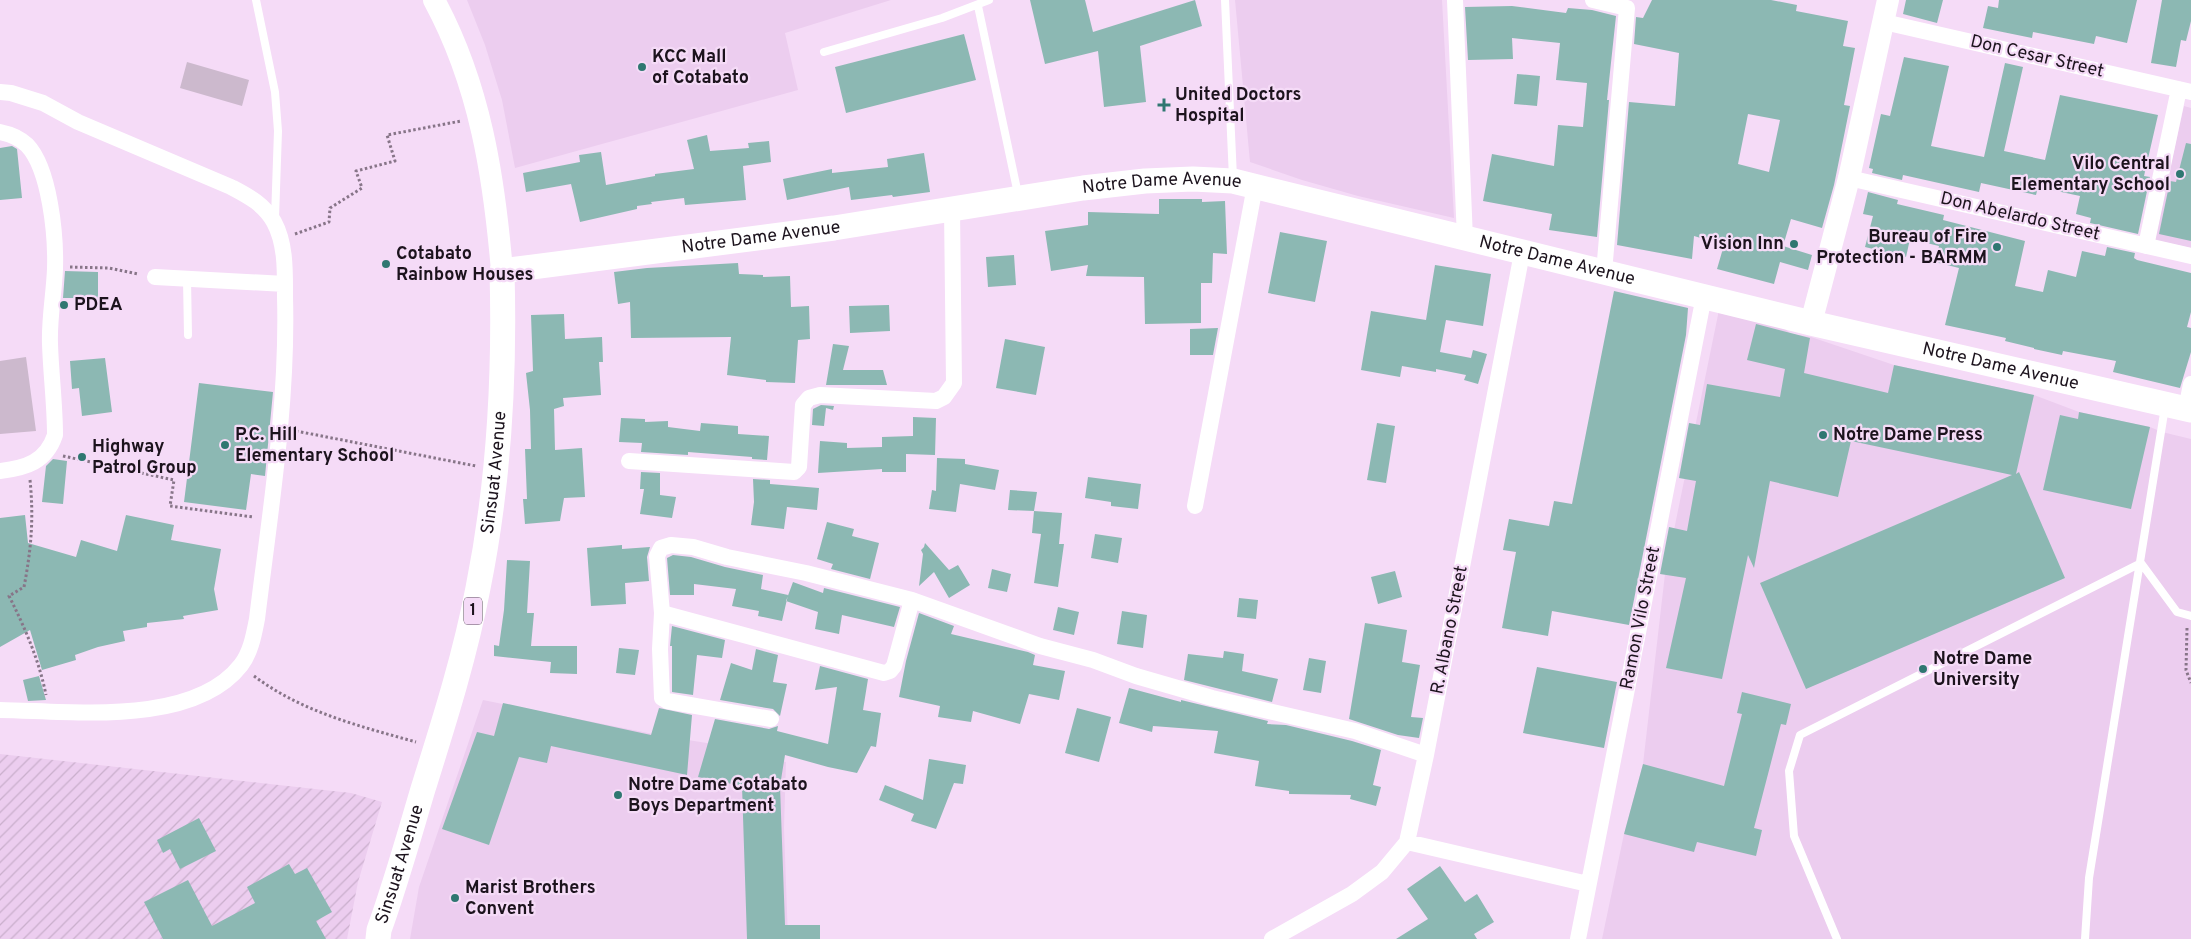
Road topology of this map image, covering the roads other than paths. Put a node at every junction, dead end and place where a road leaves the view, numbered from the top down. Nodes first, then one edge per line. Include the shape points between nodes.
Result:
1 (256, 0) edge
2 (434, 0) edge
3 (989, 0) edge
4 (1225, 0) edge
5 (1456, 0) edge
6 (1593, 0) edge
7 (1888, 0) edge
8 (978, 6) junction
9 (1884, 22) junction
10 (824, 52) dead end
11 (2185, 91) edge
12 (0, 92) edge
13 (0, 132) edge
14 (1849, 178) junction
15 (1244, 183) junction
16 (1019, 198) junction
17 (952, 208) junction
18 (275, 223) junction
19 (1465, 239) junction
20 (2146, 246) junction
21 (1522, 253) junction
22 (2191, 256) edge
23 (502, 271) junction
24 (1604, 272) junction
25 (155, 277) road end
26 (187, 279) junction
27 (285, 284) junction
28 (1704, 296) junction
29 (1811, 323) junction
30 (188, 335) dead end
31 (2191, 384) edge
32 (2181, 407) edge
33 (629, 461) dead end
34 (0, 471) edge
35 (1195, 506) dead end
36 (2140, 563) junction
37 (912, 600) junction
38 (662, 613) junction
39 (2189, 616) edge
40 (0, 710) edge
41 (771, 719) dead end
42 (1426, 755) junction
43 (1407, 842) junction
44 (1588, 884) junction
45 (378, 939) edge
46 (1272, 939) edge
47 (1578, 939) edge
48 (1837, 939) edge
49 (2085, 939) edge

1 - 18 lane via 275,92 278,131
2 - 23 street, Sinsuat Avenue / 1 via 472,88 493,193
3 - 8 lane
4 - 15 lane
5 - 19 street
6 - 24 street via 1627,8
7 - 9 street
8 - 10 lane
8 - 16 lane
9 - 11 street, Don Cesar Street
9 - 14 street
11 - 20 street
12 - 18 street via 43,103 85,125 231,186 264,208
13 - 34 street via 14,135 27,145 37,161 52,215 55,267 50,343 55,435 51,448 42,457 29,465
14 - 20 street, Don Abelardo Street
14 - 29 street
15 - 16 main road, Notre Dame Avenue via 1193,179 1145,181
15 - 19 main road, Notre Dame Avenue
15 - 35 street
16 - 17 main road, Notre Dame Avenue
17 - 23 main road, Notre Dame Avenue via 834,228
17 - 33 street via 954,384 944,397 936,401 820,395 809,398 803,405 799,467 794,472
18 - 27 street via 284,256
19 - 21 main road, Notre Dame Avenue
20 - 22 street, Don Abelardo Street
21 - 24 main road, Notre Dame Avenue
21 - 42 street, R. Albano Street
23 - 45 main road, Sinsuat Avenue / 1 via 500,422 489,526 478,589 444,723
24 - 28 main road, Notre Dame Avenue
25 - 26 street
26 - 27 street
26 - 30 lane
27 - 40 street via 284,361 258,618 251,645 241,665 222,683 195,698 158,709 124,712
28 - 29 main road, Notre Dame Avenue
28 - 44 street, Ramon Vilo Street
29 - 32 main road, Notre Dame Avenue
31 - 32 street
32 - 36 lane
36 - 39 lane via 2177,612
36 - 48 lane via 1800,735 1789,772 1794,836
36 - 49 lane via 2089,878
37 - 38 street via 894,666 884,673
37 - 38 street via 693,547 671,545 661,548 657,556
37 - 42 street via 1136,676 1212,698 1355,731
38 - 41 street via 662,698
42 - 43 street, R. Albano Street
43 - 44 street
43 - 46 street, R. Albano Street via 1382,872 1352,894
44 - 47 street, Ramon Vilo Street

